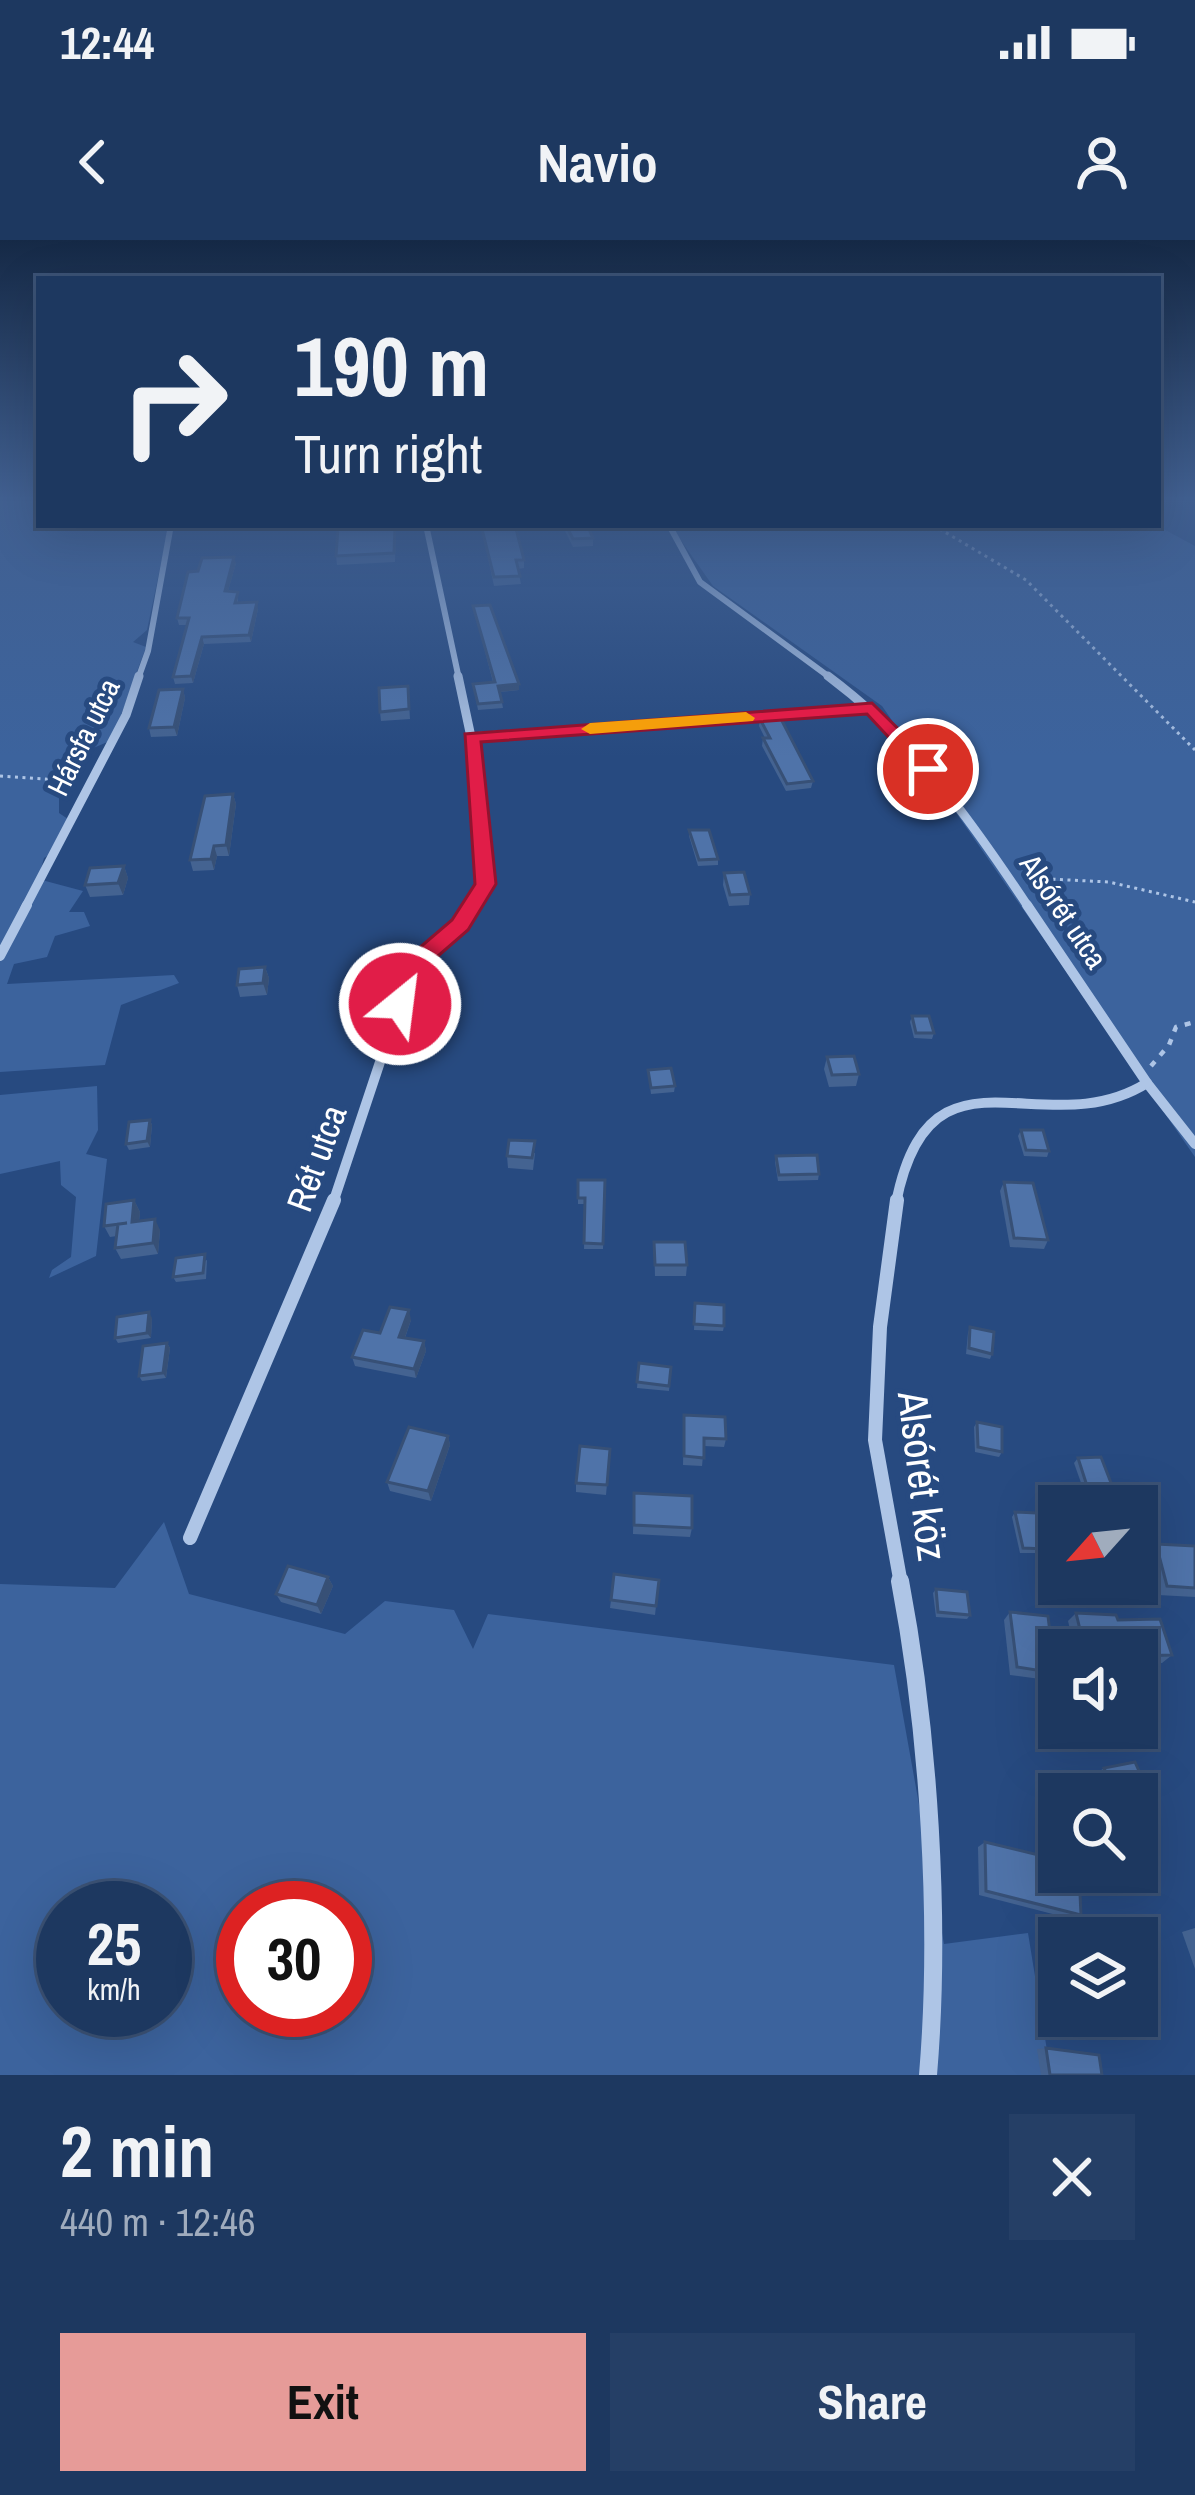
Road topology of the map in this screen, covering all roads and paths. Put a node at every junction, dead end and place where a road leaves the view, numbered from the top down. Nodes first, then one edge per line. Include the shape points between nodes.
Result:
1 (160, 587) edge
2 (439, 587) edge
3 (706, 587) edge
4 (1033, 587) edge
5 (872, 709) junction
6 (471, 737) junction
7 (1195, 750) edge
8 (0, 776) edge
9 (91, 776) junction
10 (1012, 878) junction
11 (1195, 902) edge
12 (0, 956) edge
13 (1195, 1022) edge
14 (1145, 1079) junction
15 (1195, 1144) edge
16 (190, 1538) dead end
17 (928, 2075) edge

1 - 9 street, Hársfa utca via 126,715
2 - 6 street, Rét utca
3 - 5 street, Alsórét utca
4 - 7 path
5 - 6 street
5 - 10 street, Alsórét utca via 956,799
6 - 16 street, Rét utca via 485,884 460,925 412,966 330,1212
8 - 9 path via 64,784
9 - 12 street, Hársfa utca
10 - 11 path via 1109,882
10 - 14 street, Alsórét utca
13 - 14 path via 1176,1027
14 - 15 street, Alsórét utca
14 - 17 street, Alsórét köz via 1115,1102 968,1103 922,1128 906,1160 874,1364 874,1446 905,1606 928,1831

